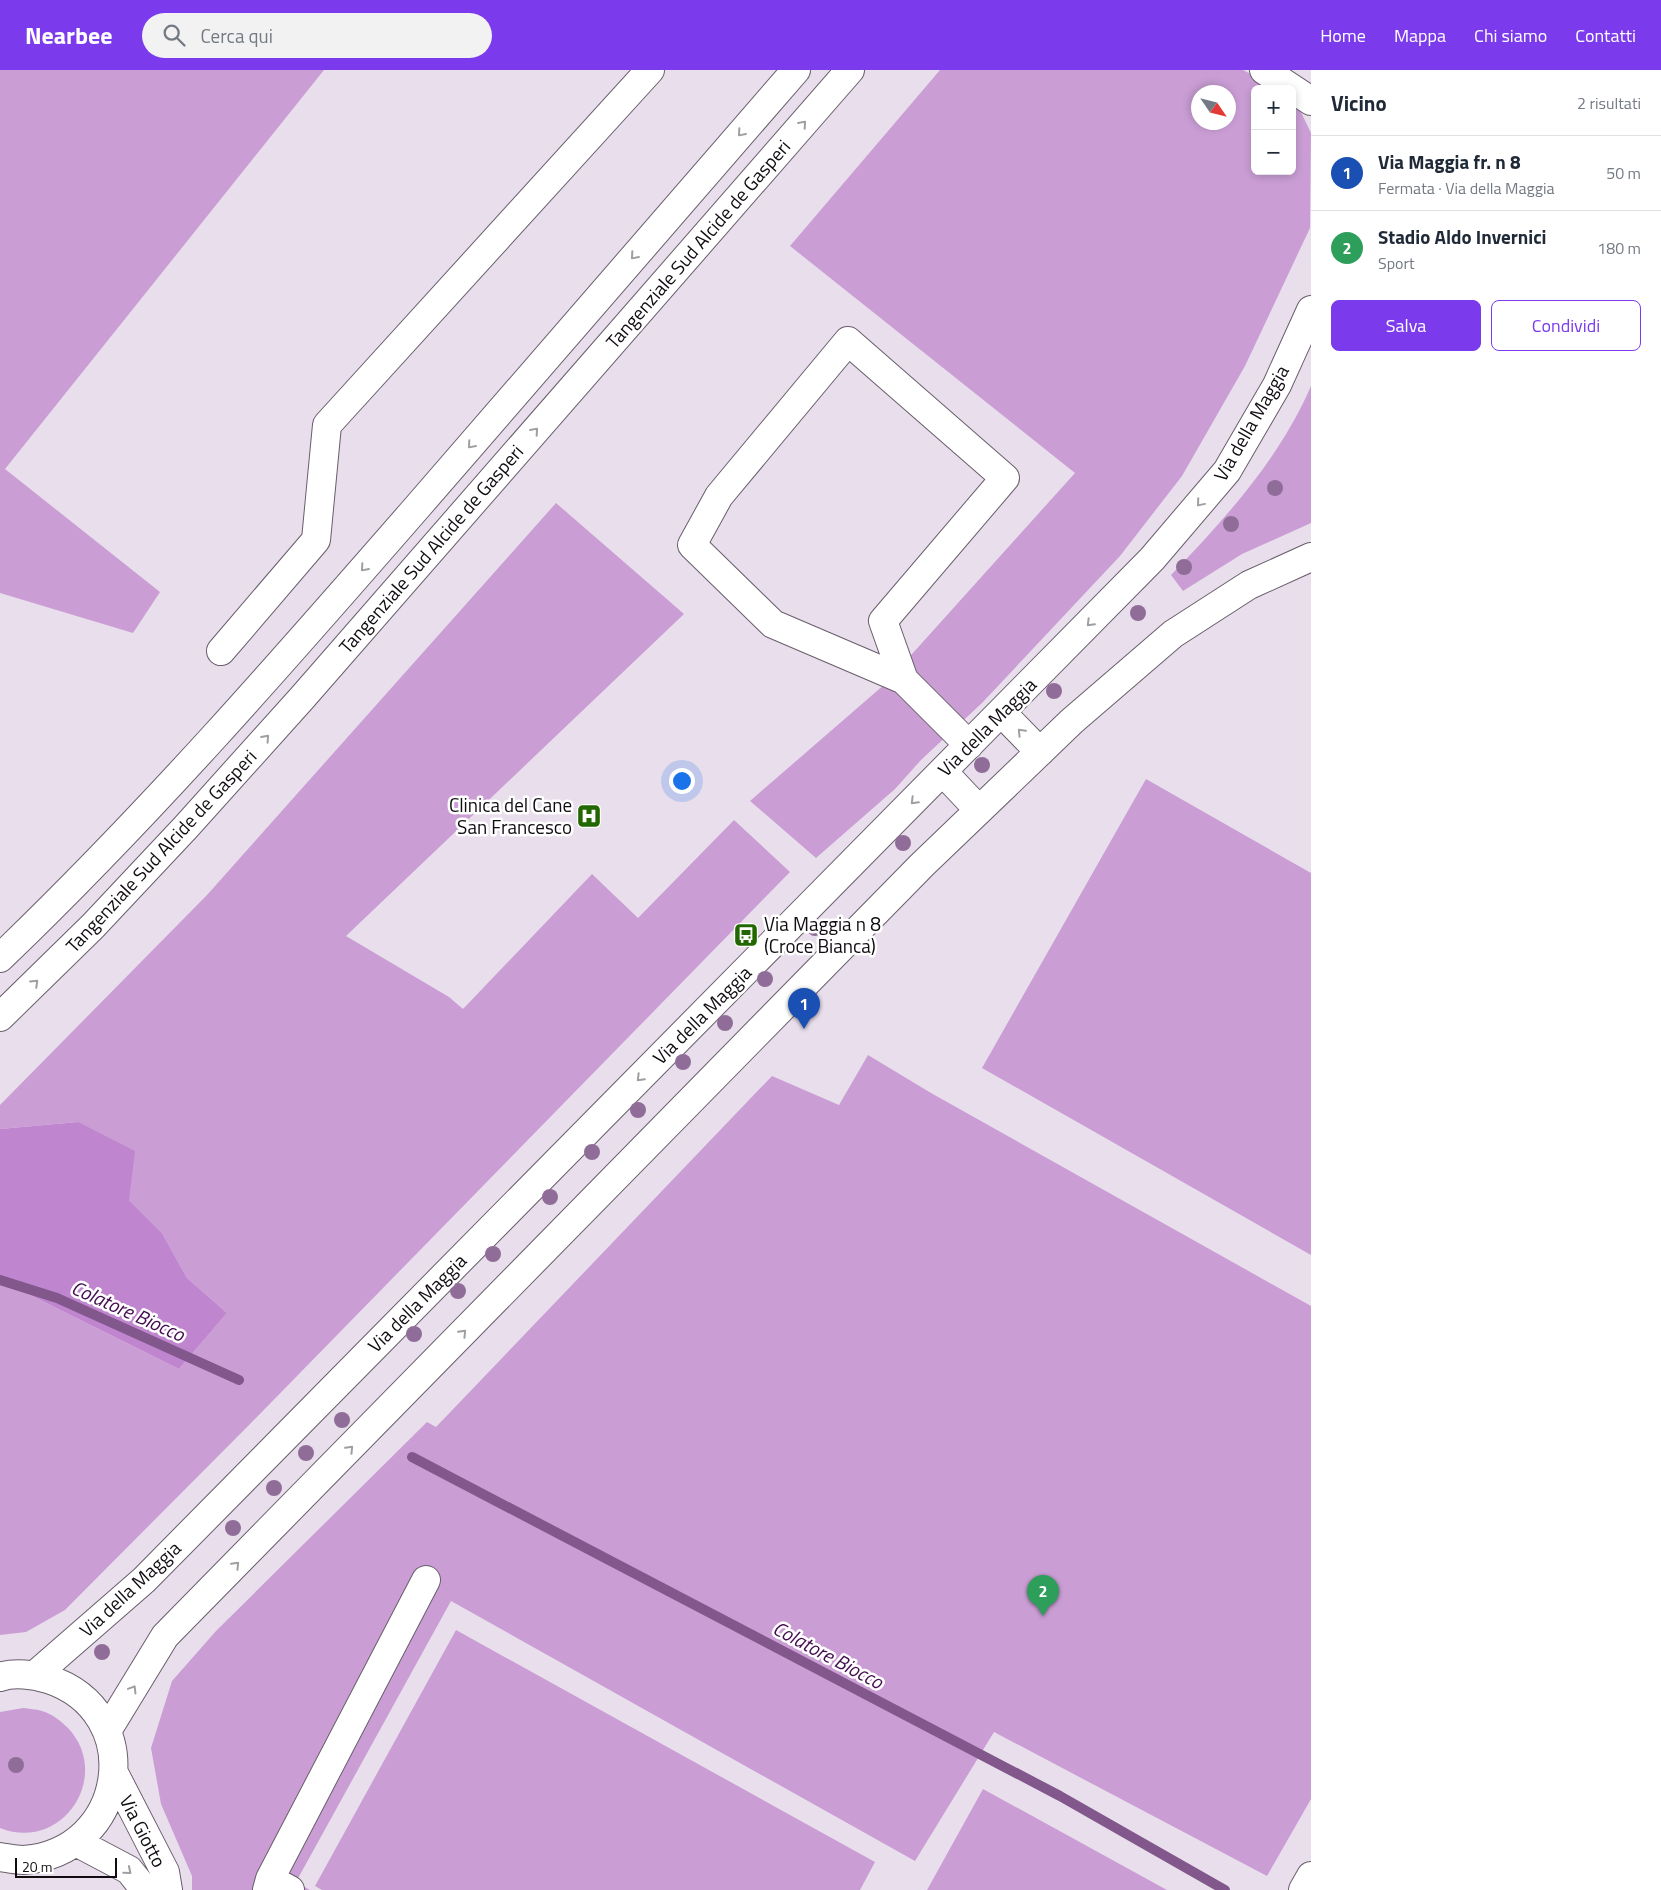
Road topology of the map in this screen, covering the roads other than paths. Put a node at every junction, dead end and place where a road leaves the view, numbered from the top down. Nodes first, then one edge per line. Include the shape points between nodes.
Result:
1 (650, 70) edge
2 (796, 70) edge
3 (850, 70) edge
4 (1264, 70) edge
5 (1311, 101) edge
6 (1311, 310) edge
7 (1311, 557) edge
8 (221, 650) dead end
9 (904, 680) junction
10 (1001, 712) junction
11 (969, 745) junction
12 (1040, 752) junction
13 (943, 772) junction
14 (979, 810) junction
15 (0, 958) edge
16 (0, 1017) edge
17 (426, 1580) dead end
18 (35, 1675) junction
19 (1, 1676) edge
20 (107, 1731) junction
21 (114, 1773) junction
22 (76, 1842) junction
23 (10, 1858) edge
24 (1311, 1876) edge
25 (0, 1880) edge
26 (276, 1886) edge
27 (145, 1890) edge
28 (168, 1890) edge
29 (1303, 1890) edge

1 - 8 main road via 327,425 316,540
2 -> 15 main road, Tangenziale Sud Alcide de Gasperi via 274,672 142,815
16 -> 3 main road, Tangenziale Sud Alcide de Gasperi via 93,926 186,827
4 - 5 main road
6 -> 10 main road, Via della Maggia via 1277,385 1227,471 1152,559
7 - 12 main road via 1249,585 1174,634
9 - 9 main road via 773,624 692,545 719,496 848,341 1005,478 883,621
9 - 11 main road
10 - 11 main road, Via della Maggia
12 -> 10 main road
11 - 13 main road, Via della Maggia
12 - 14 main road
13 - 14 main road
13 -> 18 main road, Via della Maggia via 144,1580
20 -> 14 main road via 165,1636
17 - 26 main road
18 - 19 main road
18 - 20 main road via 65,1684 90,1704
20 - 21 main road via 113,1751
21 - 22 main road via 108,1799 95,1823
21 - 28 main road, Via Giotto via 165,1872
22 - 23 main road via 50,1856
22 -> 27 main road, Via Giotto via 129,1870
23 - 25 main road
24 - 29 main road

